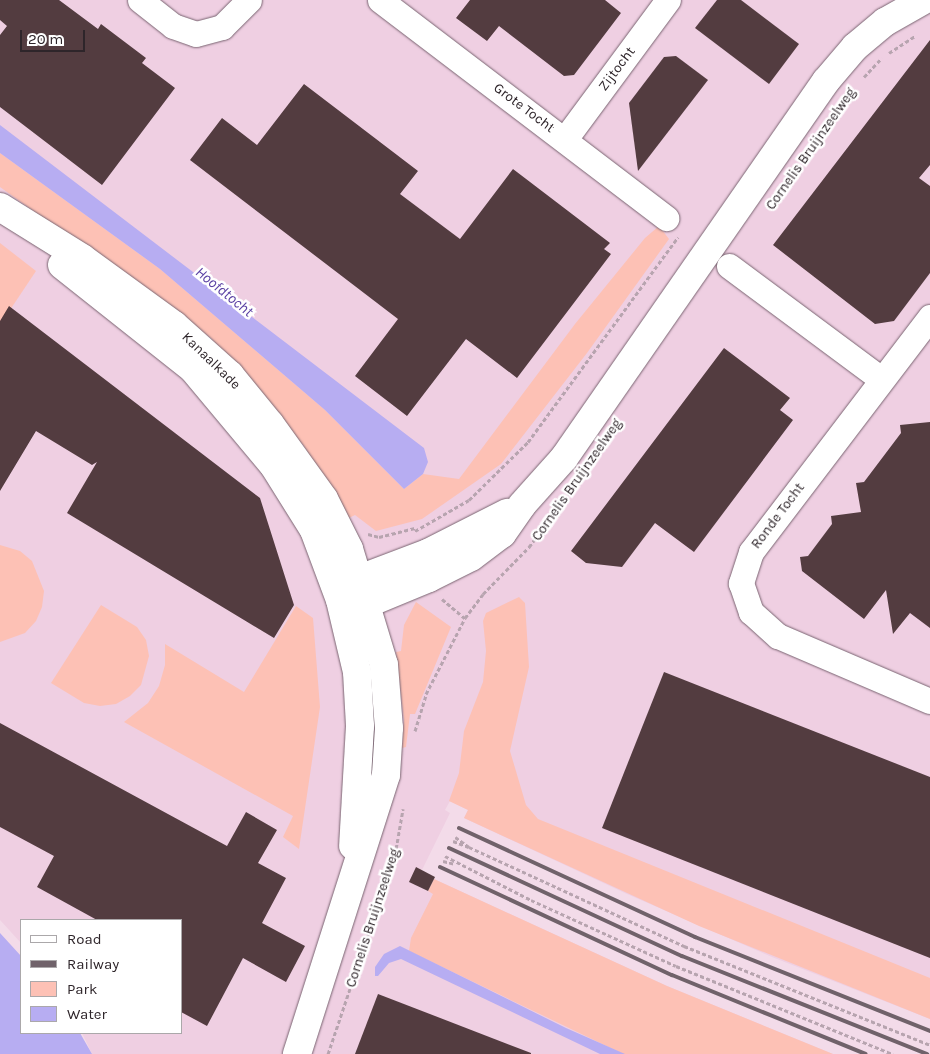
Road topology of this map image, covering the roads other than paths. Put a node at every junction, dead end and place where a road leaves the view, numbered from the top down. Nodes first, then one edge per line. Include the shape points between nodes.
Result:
1 (140, 0) edge
2 (248, 0) edge
3 (380, 0) edge
4 (668, 0) edge
5 (924, 0) edge
6 (565, 139) junction
7 (0, 207) edge
8 (0, 211) edge
9 (666, 218) road end
10 (729, 266) dead end
11 (930, 317) edge
12 (881, 379) junction
13 (522, 506) junction
14 (355, 595) junction
15 (930, 701) edge
16 (296, 1054) edge

1 - 2 street via 173,26 196,34 222,28
3 - 6 street, Grote Tocht
4 - 6 street, Zijtocht
5 - 13 main road, Cornelis Bruijnzeelweg via 885,22 855,48 826,81 564,458
6 - 9 street, Grote Tocht
7 - 14 main road, Kanaalkade via 82,258 174,325 230,375 324,499 349,549
8 - 14 main road, Kanaalkade via 73,274 193,369 274,466
10 - 12 street
11 - 12 street, Ronde Tocht
12 - 15 street, Ronde Tocht via 751,552 741,583 751,612 778,636
13 - 14 main road, Cornelis Bruijnzeelweg via 419,556
13 - 14 main road, Cornelis Bruijnzeelweg via 502,534 471,557 429,578
14 - 16 main road via 384,666 389,728 386,775

